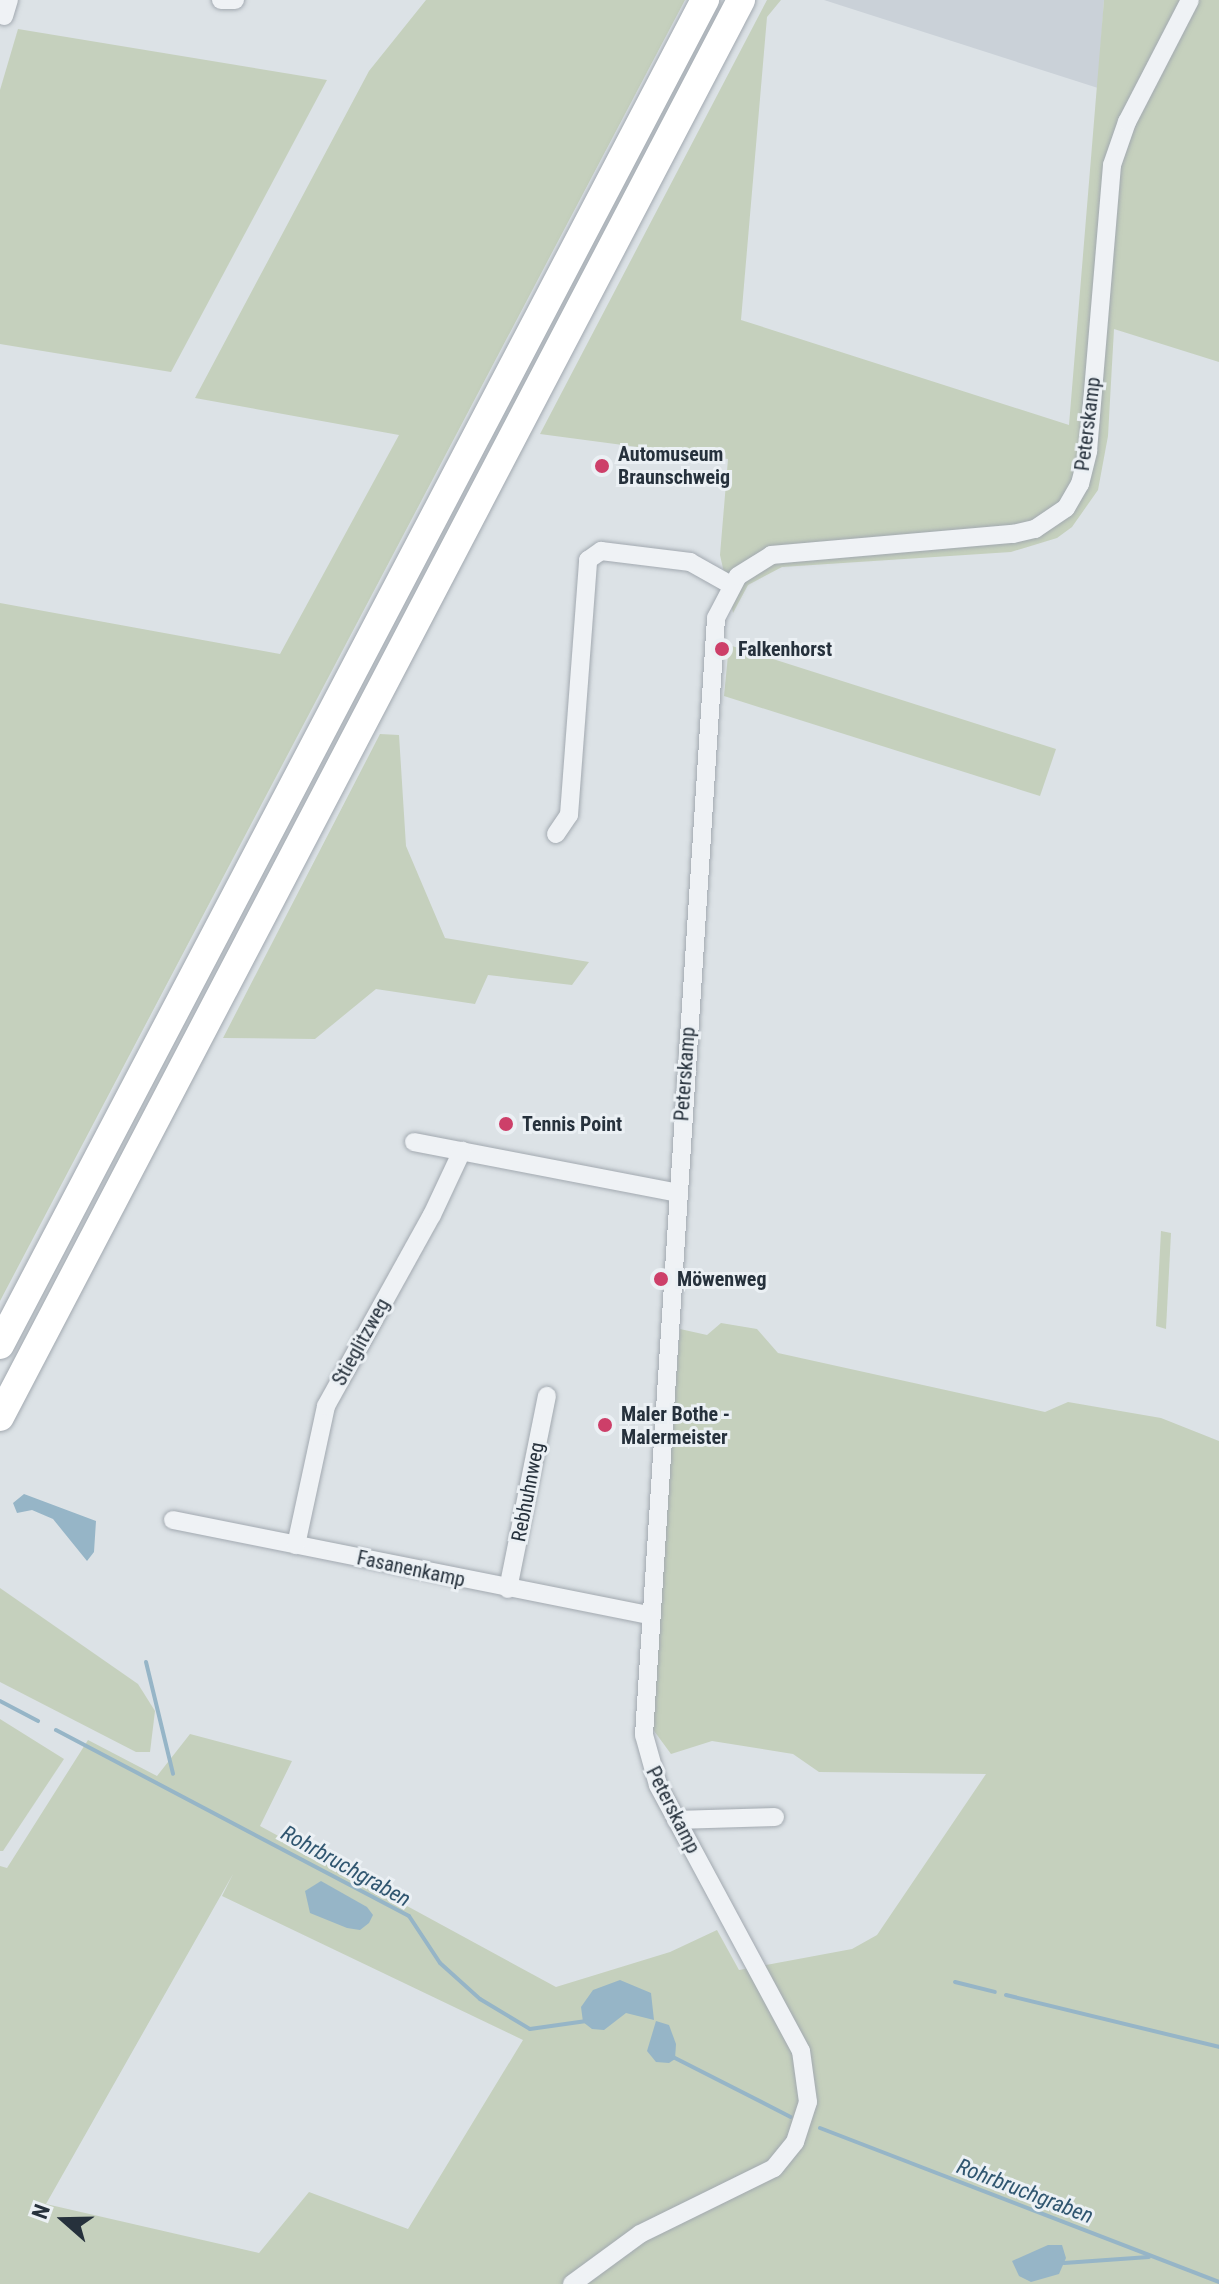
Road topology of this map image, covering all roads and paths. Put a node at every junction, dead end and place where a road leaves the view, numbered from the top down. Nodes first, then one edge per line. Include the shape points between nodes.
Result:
1 (221, 0) edge
2 (235, 0) edge
3 (705, 0) edge
4 (741, 0) edge
5 (1190, 0) edge
6 (731, 585) junction
7 (556, 834) dead end
8 (414, 1142) dead end
9 (462, 1151) junction
10 (678, 1193) junction
11 (0, 1345) edge
12 (547, 1396) dead end
13 (0, 1417) edge
14 (173, 1520) dead end
15 (296, 1545) junction
16 (508, 1589) junction
17 (650, 1615) junction
18 (775, 1817) dead end
19 (676, 1820) junction
20 (572, 2284) edge

1 - 2 street
3 - 11 highway
4 - 13 highway
5 - 6 street, Peterskamp via 1127,122 1112,165 1088,451 1080,484 1066,508 1046,523 1013,534 782,552 753,564
6 - 7 street via 690,562 601,551 588,560 569,815
6 - 10 street, Peterskamp via 716,618 712,645
8 - 9 street
9 - 10 street
9 - 15 street, Stieglitzweg via 326,1406
10 - 17 street, Peterskamp
12 - 16 street, Rebhuhnweg
14 - 15 street, Fasanenkamp
15 - 16 street, Fasanenkamp
16 - 17 street, Fasanenkamp
17 - 19 street, Peterskamp via 645,1751
18 - 19 street
19 - 20 street, Peterskamp via 801,2051 809,2088 805,2114 783,2159 763,2177 664,2220

